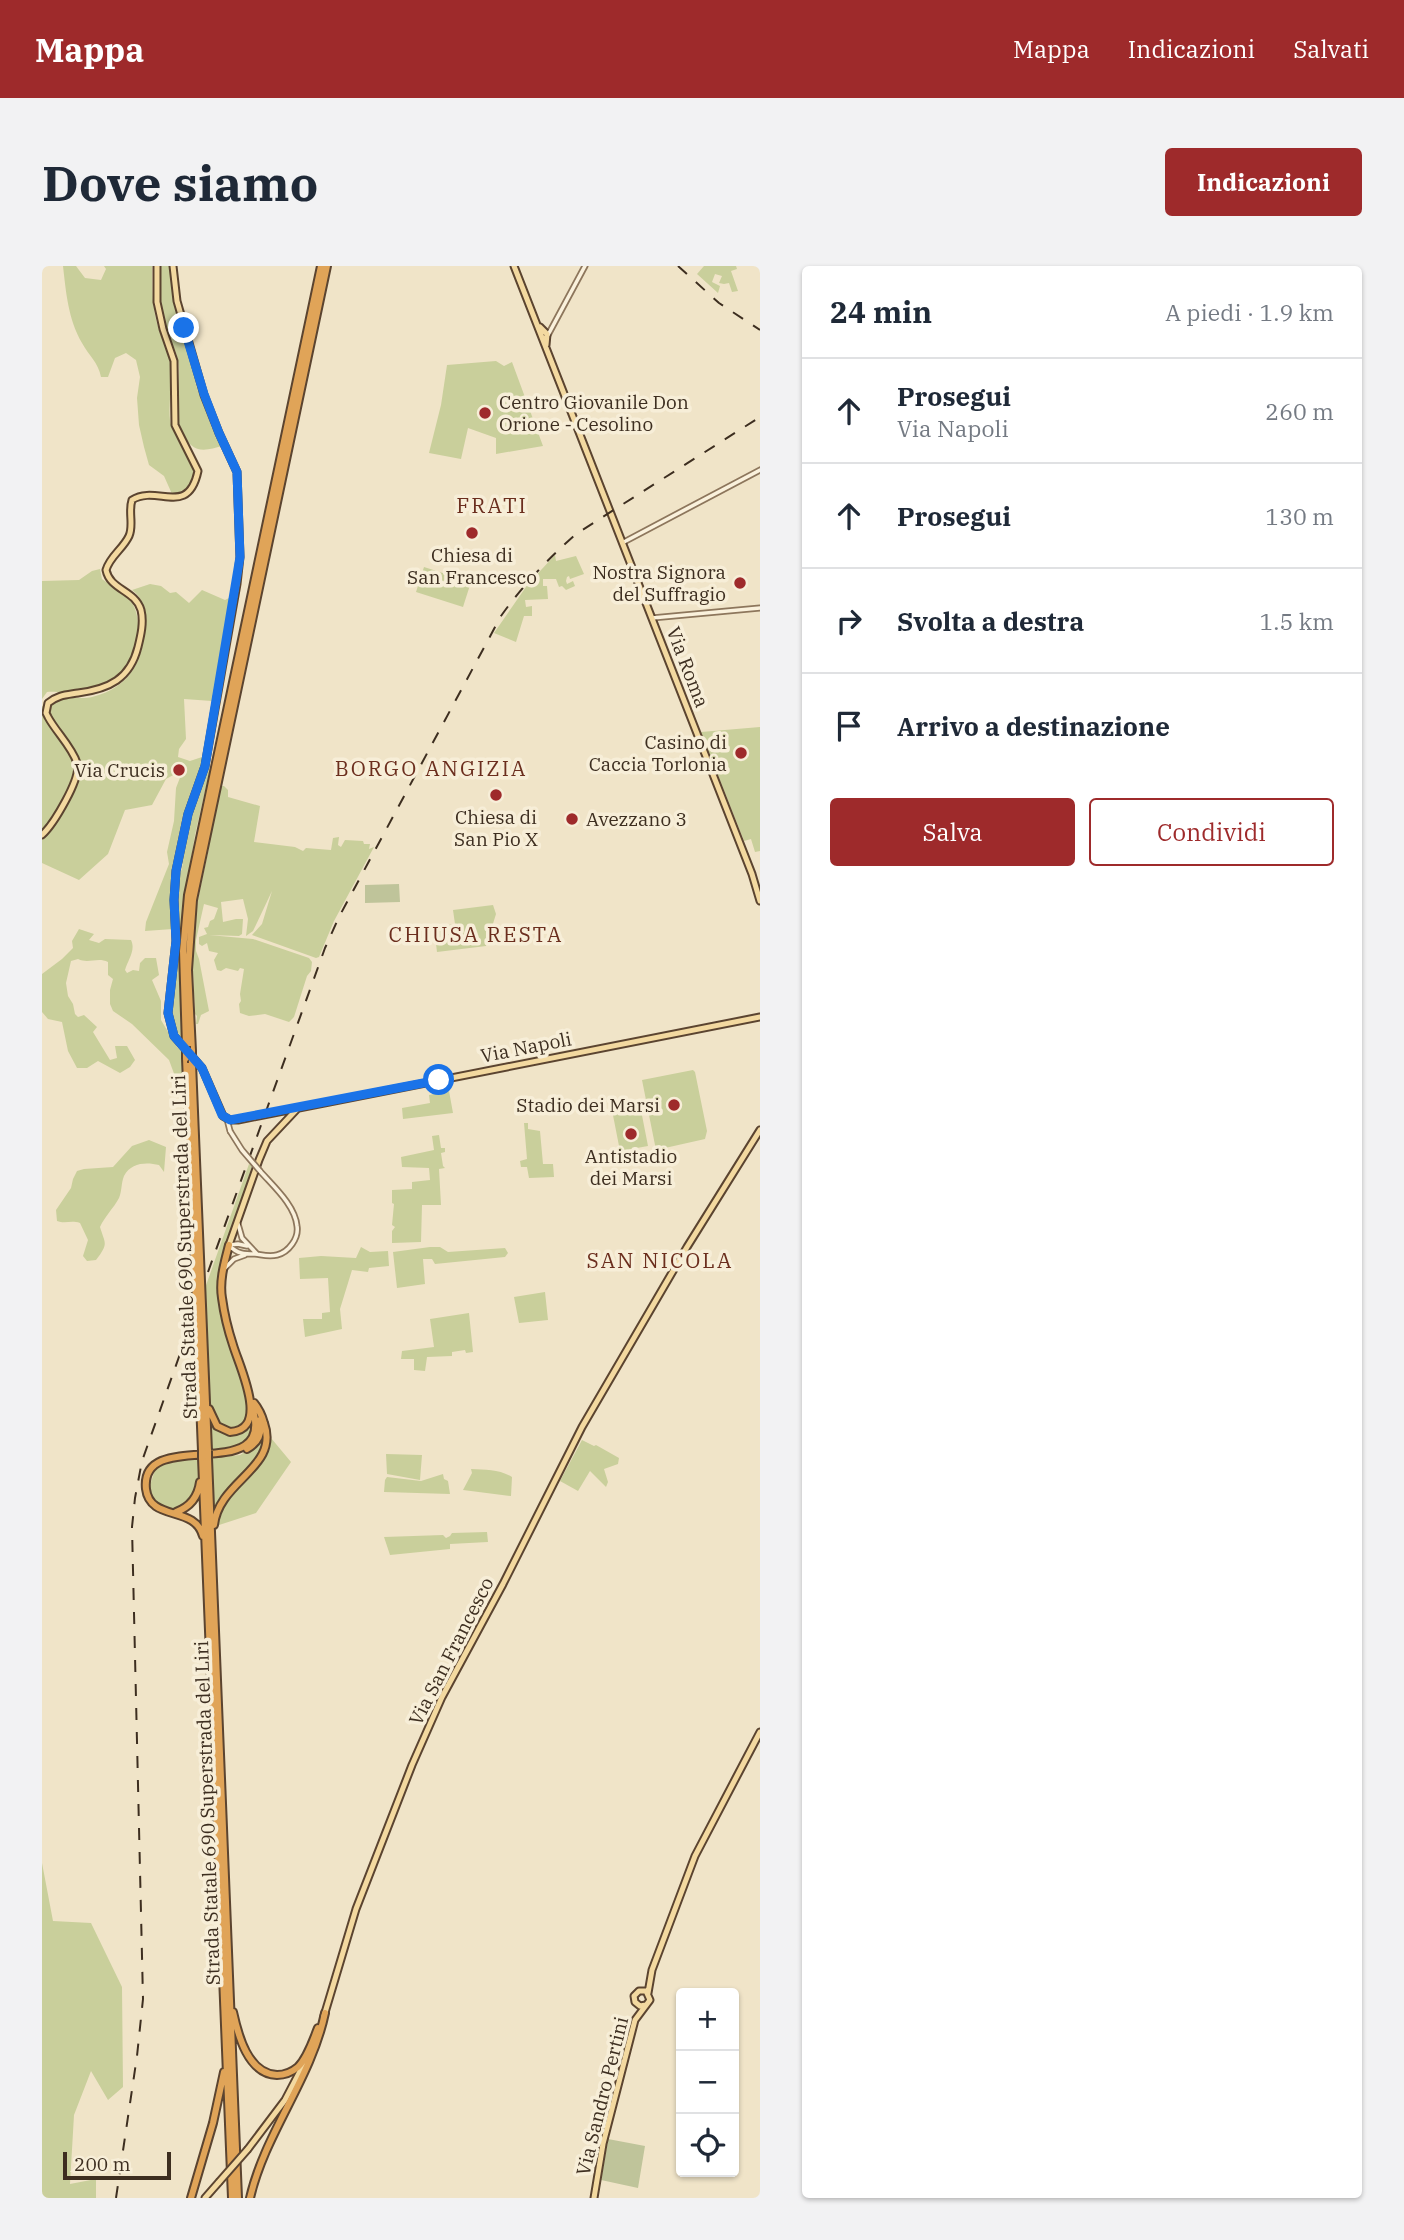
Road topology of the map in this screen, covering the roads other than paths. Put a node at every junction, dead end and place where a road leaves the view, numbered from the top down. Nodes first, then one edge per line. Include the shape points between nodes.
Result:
1 (157, 266) edge
2 (173, 266) edge
3 (321, 266) edge
4 (327, 266) edge
5 (514, 266) edge
6 (585, 266) edge
7 (544, 335) junction
8 (760, 470) edge
9 (622, 543) junction
10 (760, 608) edge
11 (652, 618) junction
12 (42, 835) edge
13 (760, 901) edge
14 (760, 1017) edge
15 (189, 1048) junction
16 (298, 1108) junction
17 (227, 1119) junction
18 (760, 1130) edge
19 (238, 1218) junction
20 (229, 1245) junction
21 (249, 1247) junction
22 (247, 1254) junction
23 (257, 1254) junction
24 (197, 1267) junction
25 (223, 1269) junction
26 (205, 1387) junction
27 (251, 1401) junction
28 (203, 1455) junction
29 (174, 1513) junction
30 (209, 1553) junction
31 (760, 1732) edge
32 (651, 1972) junction
33 (229, 1986) junction
34 (639, 1991) junction
35 (648, 1993) junction
36 (635, 2002) junction
37 (646, 2005) junction
38 (325, 2013) junction
39 (635, 2020) junction
40 (226, 2045) junction
41 (191, 2198) edge
42 (205, 2198) edge
43 (232, 2198) edge
44 (238, 2198) edge
45 (250, 2198) edge
46 (593, 2198) edge

1 - 12 main road via 157,302 174,361 175,425 198,471 185,495 144,495 132,500 130,534 106,570 113,583 140,606 142,625 135,659 127,673 102,688 59,695 48,703 46,713 78,770 53,824
2 - 17 main road via 177,301 204,394 237,472 240,557 205,766 188,814 176,871 176,941 168,1013 174,1036 202,1068
3 - 15 highway, Strada Statale 690 Superstrada del Liri via 188,895 183,951
4 - 15 highway, Strada Statale 690 Superstrada del Liri via 193,900
5 - 7 main road
6 - 7 street
7 - 9 main road, Via Roma
8 - 9 street
9 - 11 main road, Via Roma
10 - 11 street
11 - 13 main road, Via Roma
14 - 16 main road, Via Napoli
15 - 24 highway, Strada Statale 690 Superstrada del Liri, bridge
16 - 17 main road, Via Napoli
16 - 19 main road via 267,1141
17 - 23 street, bridge via 242,1150 286,1202 298,1227 285,1252
18 - 38 main road, Via San Francesco via 582,1427 442,1697 356,1909
19 - 20 main road
19 - 21 street
20 - 21 street
20 - 22 street
20 - 25 highway
21 - 23 street
22 - 23 street
22 - 25 street
24 - 26 highway, Strada Statale 690 Superstrada del Liri
24 - 28 highway, Strada Statale 690 Superstrada del Liri
25 - 27 highway via 221,1296
26 - 27 highway via 211,1417 223,1431 243,1428 250,1418
26 - 28 highway, Strada Statale 690 Superstrada del Liri
27 - 28 highway via 261,1428 256,1443 231,1454
27 - 30 highway via 266,1428 267,1446 219,1506
28 - 29 highway via 197,1495
28 - 29 highway via 162,1461 147,1476 151,1502
28 - 30 highway, Strada Statale 690 Superstrada del Liri
29 - 30 highway via 197,1523
30 - 33 highway, Strada Statale 690 Superstrada del Liri
30 - 40 highway, Strada Statale 690 Superstrada del Liri
31 - 32 main road, Via Sandro Pertini via 697,1852
32 - 34 main road, Via Sandro Pertini
32 - 35 main road, Via Sandro Pertini
33 - 38 highway via 243,2044 254,2064 266,2073 285,2074 299,2065
33 - 44 highway, Strada Statale 690 Superstrada del Liri
34 - 35 main road
34 - 36 main road, Via Sandro Pertini
35 - 37 main road, Via Sandro Pertini
36 - 37 main road, Via Sandro Pertini
36 - 39 main road
37 - 39 main road, Via Sandro Pertini
38 - 42 main road, Via San Francesco, bridge via 275,2115
38 - 45 highway via 320,2036 261,2162
39 - 46 main road, Via Sandro Pertini
40 - 41 highway via 219,2098
40 - 43 highway, Strada Statale 690 Superstrada del Liri

